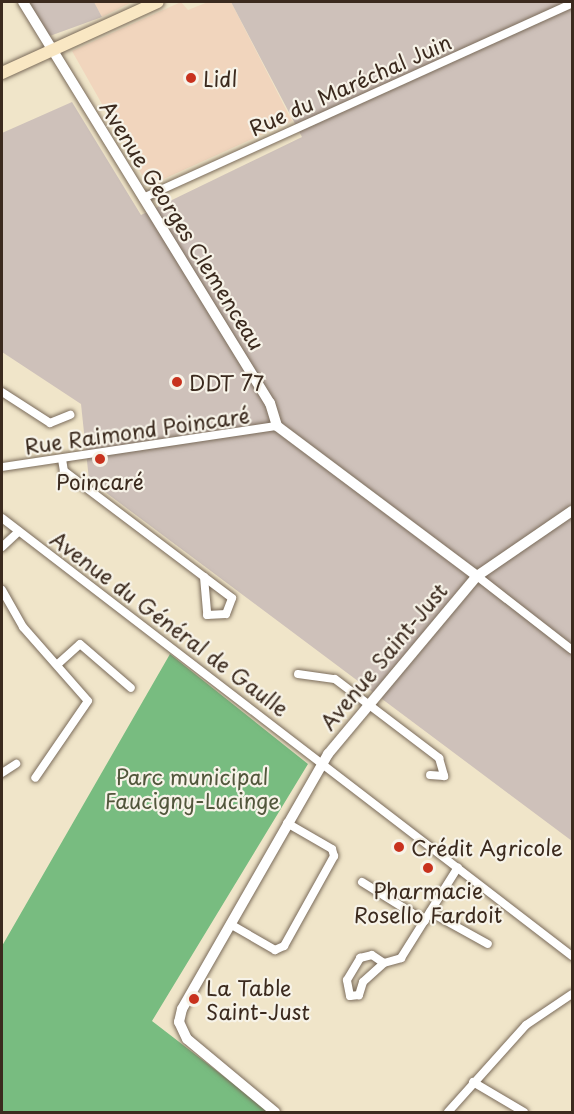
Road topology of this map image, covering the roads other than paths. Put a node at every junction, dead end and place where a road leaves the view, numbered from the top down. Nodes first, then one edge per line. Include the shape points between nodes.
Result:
1 (23, 2) edge
2 (158, 2) edge
3 (573, 3) edge
4 (50, 50) junction
5 (2, 73) edge
6 (143, 198) junction
7 (2, 392) edge
8 (70, 415) dead end
9 (277, 426) junction
10 (62, 459) junction
11 (2, 467) edge
12 (573, 511) edge
13 (2, 518) edge
14 (19, 531) junction
15 (2, 548) edge
16 (477, 576) junction
17 (204, 577) junction
18 (2, 590) edge
19 (573, 650) edge
20 (59, 663) junction
21 (298, 674) dead end
22 (131, 688) dead end
23 (368, 704) junction
24 (322, 762) junction
25 (16, 764) dead end
26 (2, 773) edge
27 (430, 775) dead end
28 (35, 778) dead end
29 (287, 823) junction
30 (458, 867) junction
31 (363, 882) dead end
32 (430, 912) junction
33 (425, 921) junction
34 (230, 924) junction
35 (488, 944) dead end
36 (573, 956) edge
37 (384, 963) junction
38 (573, 994) edge
39 (473, 1083) junction
40 (274, 1113) edge
41 (448, 1113) edge
42 (524, 1113) edge

1 - 4 street, Avenue Georges Clemenceau
2 - 4 main road
3 - 6 street, Rue du Maréchal Juin
4 - 5 main road
4 - 6 street, Avenue Georges Clemenceau
6 - 9 street, Avenue Georges Clemenceau via 270,404
7 - 8 street via 50,423
9 - 10 street, Rue Raimond Poincaré
9 - 16 street
10 - 11 street, Rue Raimond Poincaré
10 - 17 street via 64,471
12 - 16 street, Avenue Saint-Just
13 - 14 street, Avenue du Général de Gaulle
14 - 15 street
14 - 24 street, Avenue du Général de Gaulle
16 - 19 street
16 - 23 street, Avenue Saint-Just
17 - 17 street via 232,598 226,614 216,617 203,609
18 - 20 street via 23,627
20 - 22 street via 80,644
20 - 28 street via 88,701
21 - 23 street via 335,679
23 - 24 street, Avenue Saint-Just
23 - 27 street via 439,758 444,777
24 - 29 street, Avenue Saint-Just
24 - 30 street, Avenue du Général de Gaulle
25 - 26 street
29 - 34 street, Avenue Saint-Just
29 - 34 street via 332,849 334,856 284,946 274,950
30 - 32 street
30 - 36 street, Avenue du Général de Gaulle
31 - 33 street
32 - 33 street
32 - 35 street
33 - 37 street via 407,953
34 - 40 street, Avenue Saint-Just via 182,1010 180,1026 191,1042
37 - 37 street via 372,955 360,958 347,980 350,996 359,995 363,982
38 - 39 street via 532,1020
39 - 41 street
39 - 42 street

